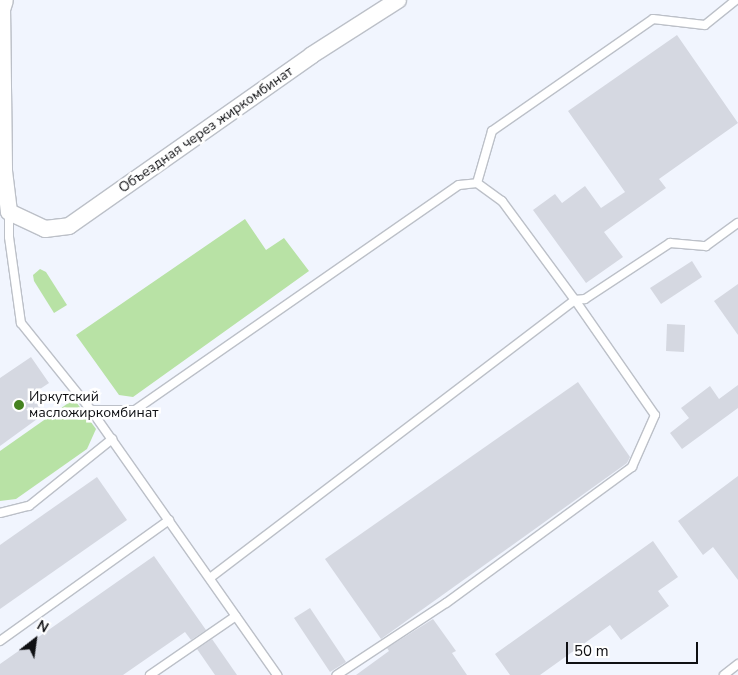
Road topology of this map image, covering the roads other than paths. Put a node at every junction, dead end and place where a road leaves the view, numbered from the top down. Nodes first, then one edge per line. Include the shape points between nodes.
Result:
1 (398, 0) edge
2 (736, 0) edge
3 (1, 4) edge
4 (477, 183) junction
5 (9, 212) junction
6 (738, 224) edge
7 (575, 300) junction
8 (91, 410) junction
9 (112, 439) junction
10 (0, 512) edge
11 (169, 520) junction
12 (210, 578) junction
13 (236, 616) junction
14 (0, 641) edge
15 (738, 664) edge
16 (150, 675) edge
17 (277, 675) edge
18 (337, 675) edge
19 (724, 675) edge

1 - 5 street, Объездная через жиркомбинат via 312,55 70,226 45,229
2 - 4 lane via 704,25 653,19 492,131
3 - 5 street via 4,171
4 - 7 lane via 502,201
4 - 8 lane via 459,185 135,410
5 - 8 lane via 9,236 21,323
6 - 7 lane via 706,246 670,243 585,299
7 - 12 lane
7 - 18 lane via 655,414 632,467 446,604
8 - 9 lane
9 - 10 lane via 29,506
9 - 11 lane
11 - 12 lane
11 - 14 lane
12 - 13 lane
13 - 16 lane
13 - 17 lane
15 - 19 lane

